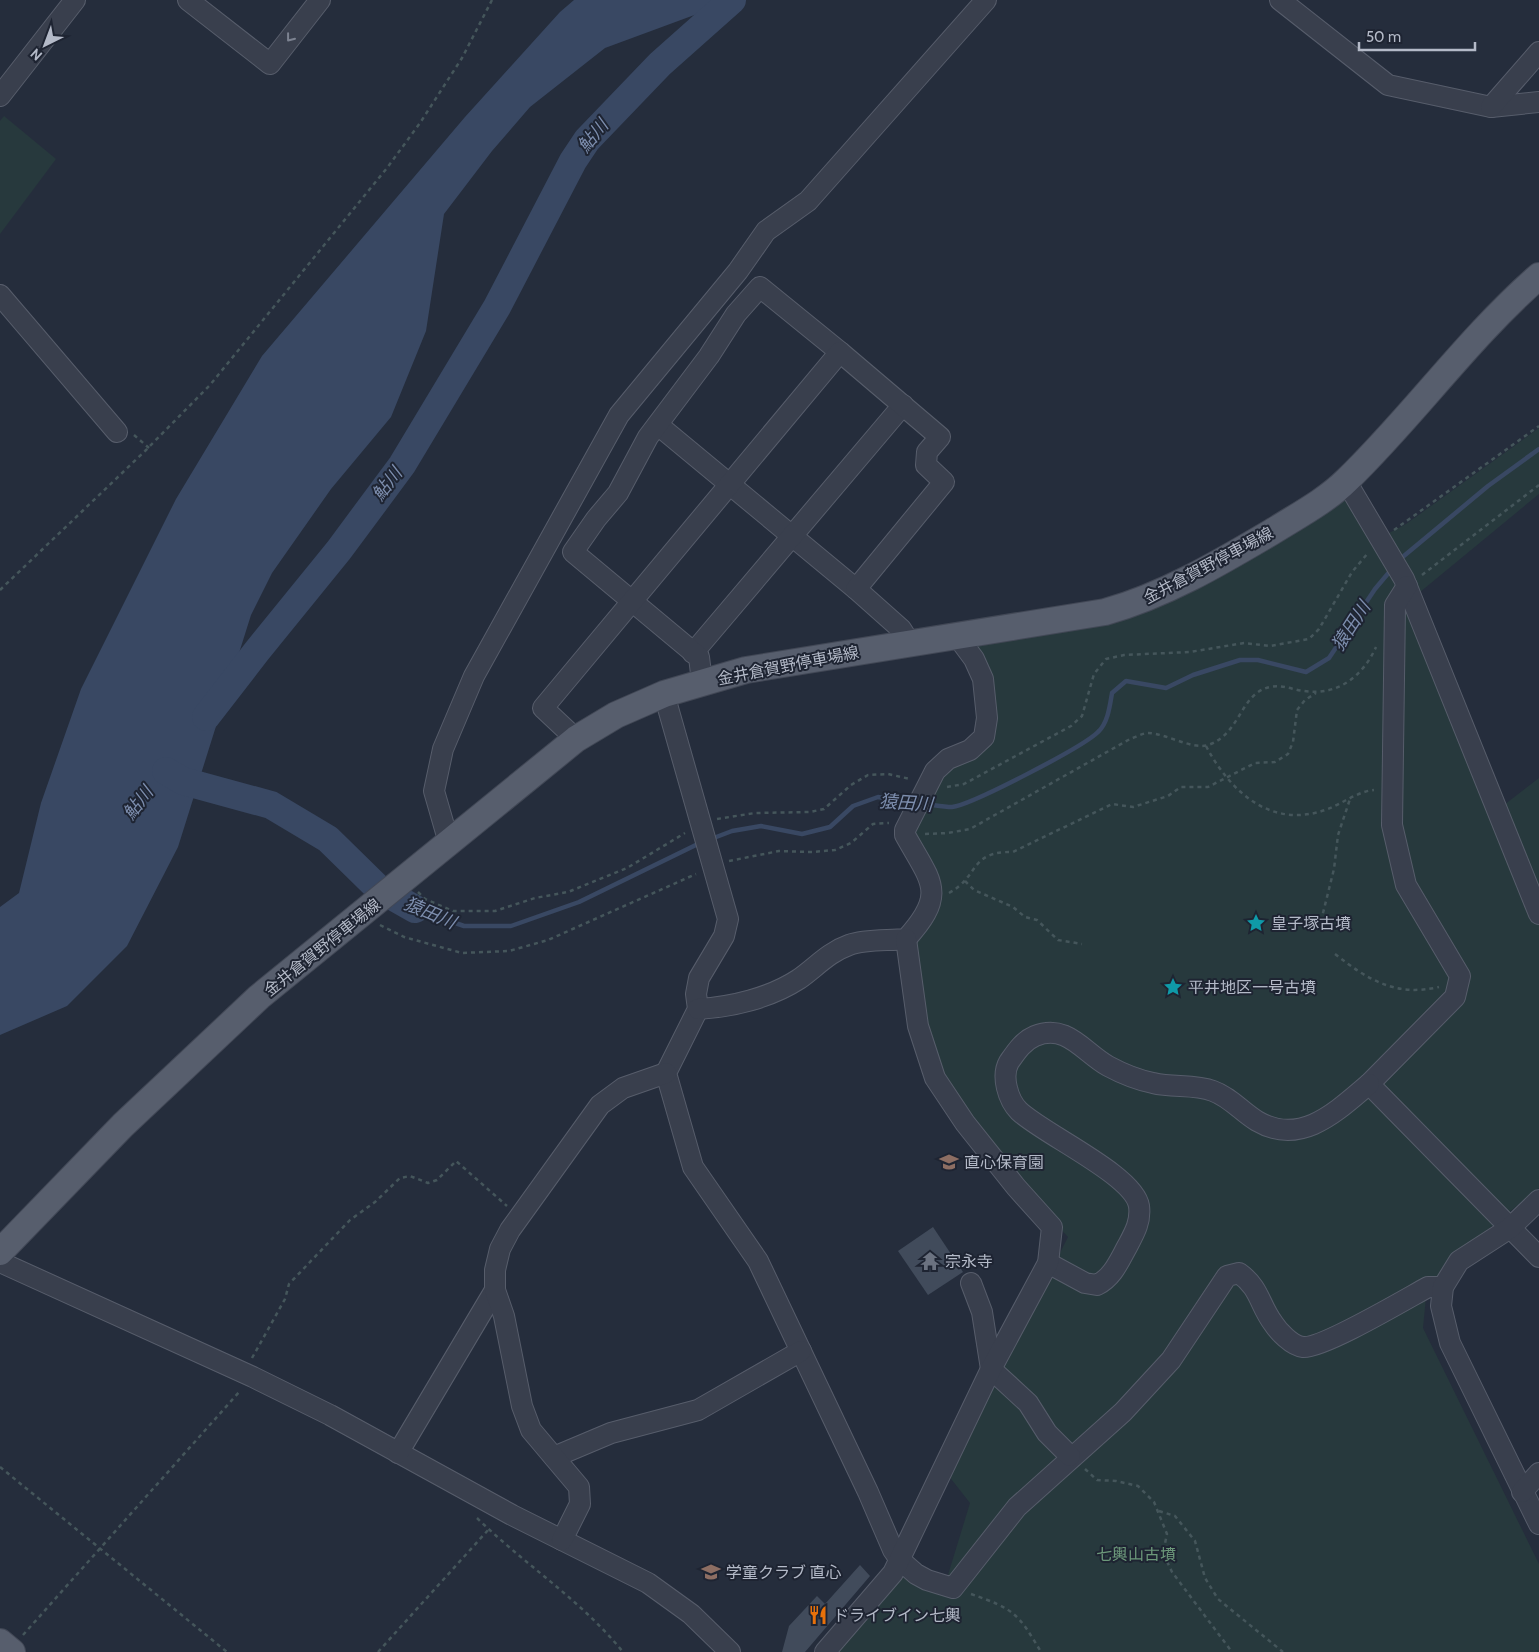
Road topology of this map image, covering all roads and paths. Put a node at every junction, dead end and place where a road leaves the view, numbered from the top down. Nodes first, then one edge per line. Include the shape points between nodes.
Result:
1 (75, 0) edge
2 (188, 0) edge
3 (320, 0) edge
4 (492, 0) edge
5 (986, 0) edge
6 (1280, 0) edge
7 (1539, 52) edge
8 (0, 96) edge
9 (1539, 102) edge
10 (1491, 107) junction
11 (1539, 276) edge
12 (0, 295) edge
13 (840, 352) junction
14 (903, 405) junction
15 (658, 425) junction
16 (1539, 426) edge
17 (117, 432) dead end
18 (1346, 481) junction
19 (730, 484) junction
20 (1539, 485) edge
21 (792, 536) junction
22 (1383, 542) junction
23 (1405, 583) junction
24 (856, 589) junction
25 (0, 590) edge
26 (632, 602) junction
27 (957, 636) junction
28 (910, 643) junction
29 (1377, 645) dead end
30 (693, 653) junction
31 (702, 682) junction
32 (1317, 692) junction
33 (664, 694) junction
34 (576, 738) junction
35 (1206, 746) junction
36 (1227, 778) junction
37 (926, 787) junction
38 (1392, 790) junction
39 (1350, 799) junction
40 (700, 821) junction
41 (905, 830) junction
42 (449, 843) junction
43 (714, 866) junction
44 (965, 881) junction
45 (401, 882) junction
46 (931, 903) junction
47 (366, 911) junction
48 (1539, 914) edge
49 (1321, 921) dead end
50 (906, 939) junction
51 (1082, 944) dead end
52 (1335, 954) dead end
53 (1460, 982) junction
54 (698, 1009) junction
55 (666, 1073) junction
56 (1369, 1084) junction
57 (1539, 1200) edge
58 (520, 1216) junction
59 (1510, 1228) junction
60 (0, 1252) edge
61 (1539, 1257) edge
62 (0, 1262) edge
63 (1048, 1264) junction
64 (971, 1283) dead end
65 (1443, 1287) junction
66 (495, 1290) junction
67 (801, 1351) junction
68 (991, 1369) junction
69 (249, 1375) junction
70 (398, 1453) junction
71 (1070, 1456) junction
72 (554, 1457) junction
73 (0, 1467) edge
74 (1539, 1473) edge
75 (1522, 1492) junction
76 (1159, 1511) junction
77 (1539, 1524) edge
78 (562, 1540) junction
79 (99, 1547) junction
80 (900, 1560) junction
81 (953, 1588) junction
82 (6, 1649) edge
83 (227, 1652) edge
84 (378, 1652) edge
85 (622, 1652) edge
86 (730, 1652) edge
87 (825, 1652) edge
88 (1041, 1652) edge
89 (1232, 1652) edge
90 (1283, 1652) edge

1 - 8 street
3 -> 2 street via 270,64
4 - 25 path via 462,58 420,123 210,385 146,452
5 - 42 street via 808,201 766,231 738,271 619,415 474,676 443,749 434,792
6 - 10 street via 1388,85
7 - 10 street
9 - 10 street
11 - 18 main road, 金井倉賀野停車場線 via 1498,313
12 - 17 street
13 - 14 street
13 - 15 street via 760,287 736,314
13 - 19 street
14 - 21 street
14 - 24 street via 940,437 927,452 926,465 944,482
15 - 19 street
15 - 26 street via 648,437 618,493 573,552
16 - 22 path
18 - 22 street
18 - 27 main road, 金井倉賀野停車場線 via 1317,504 1254,543 1139,603 1105,612
19 - 21 street
19 - 26 street
20 - 23 path
21 - 24 street
21 - 30 street
22 - 23 street
22 - 37 path via 1352,572 1319,630 1309,639 1270,646 1244,643 1190,652 1106,659 1094,674 1082,716 1071,726 964,784
23 - 38 street via 1395,605
23 - 48 street
24 - 28 street via 901,629
26 - 30 street
26 - 34 street via 543,708
27 - 28 main road, 金井倉賀野停車場線
27 - 37 street via 974,659 983,679 987,718 984,737 970,750 948,759 935,771
28 - 31 main road, 金井倉賀野停車場線 via 746,670
29 - 32 path via 1364,669 1353,680
30 - 31 street via 699,657
31 - 33 main road, 金井倉賀野停車場線
32 - 35 path via 1270,687 1255,694 1242,709 1234,726 1222,738
32 - 36 path via 1297,710 1288,754 1275,762 1255,763
33 - 34 main road, 金井倉賀野停車場線 via 616,715
33 - 40 street
34 - 42 main road, 金井倉賀野停車場線
35 - 36 path via 1216,766
35 - 41 path via 1147,733 970,830 923,834
36 - 39 path via 1244,797 1288,815 1308,816
36 - 44 path via 1208,787 1181,787 1168,796 1133,807 1112,804 1013,852 996,852 980,860
37 - 40 path via 906,777 868,775 824,809 755,813
37 - 41 street
38 - 39 path via 1370,790
38 - 53 street via 1392,825 1406,885 1460,976
39 - 49 path via 1338,835 1334,870
40 - 43 street
40 - 45 path via 627,868 568,892 535,898 495,911 453,911 425,899
41 - 43 path via 891,823 873,824 851,843 835,850 779,851
41 - 46 street via 933,889
42 - 45 main road, 金井倉賀野停車場線
43 - 47 path via 548,940 509,951 462,953 404,937
43 - 54 street via 728,919 724,936 699,978
44 - 46 path
44 - 51 path via 974,890 1013,907 1025,917 1038,920 1058,940
45 - 47 main road, 金井倉賀野停車場線
46 - 50 street
47 - 60 main road, 金井倉賀野停車場線 via 259,997 123,1125
50 - 54 street via 851,944 829,954 778,992 719,1008
50 - 63 street via 918,1026 935,1078 965,1123 1052,1227
52 - 53 path via 1362,975 1395,989 1422,991
53 - 56 street via 1455,997
54 - 55 street
55 - 58 street via 623,1088 600,1105
55 - 67 street via 693,1167 758,1261
56 - 59 street
56 - 63 street via 1335,1114 1316,1125 1295,1131 1272,1128 1256,1121 1213,1091 1154,1084 1106,1065 1074,1039 1055,1032 1035,1036 1017,1048 1006,1067 1006,1087 1018,1110 1124,1182 1139,1204 1138,1228 1108,1279 1097,1286
57 - 59 street
58 - 66 street via 500,1249
58 - 69 path via 456,1161 437,1180 428,1183 410,1176 400,1178 350,1220 289,1284
59 - 61 street
59 - 65 street via 1459,1261
62 - 69 street
63 - 68 street
64 - 68 street via 982,1312
65 - 71 street via 1428,1288 1333,1338 1303,1347 1292,1342 1273,1324 1251,1282 1239,1273 1227,1276 1171,1360 1123,1412
65 - 75 street via 1440,1306 1450,1343
66 - 70 street
66 - 72 street via 504,1316 522,1406 531,1430
67 - 72 street via 698,1410 611,1434
67 - 80 street
68 - 71 street via 1028,1404 1047,1432
68 - 80 street
69 - 70 street
69 - 79 path
70 - 78 street
71 - 76 path via 1097,1480 1138,1486
71 - 81 street via 1017,1507
72 - 78 street via 578,1487 580,1504
73 - 79 path
74 - 75 street
75 - 77 street
76 - 89 path via 1167,1534 1163,1553 1172,1572
76 - 90 path via 1175,1516 1195,1541 1205,1578 1218,1599
78 - 86 street via 675,1600
79 - 82 path via 20,1638
79 - 83 path
80 - 81 street via 927,1580
80 - 87 street via 893,1573
81 - 88 path via 1004,1606 1023,1622
84 - 85 path via 489,1529 564,1591

